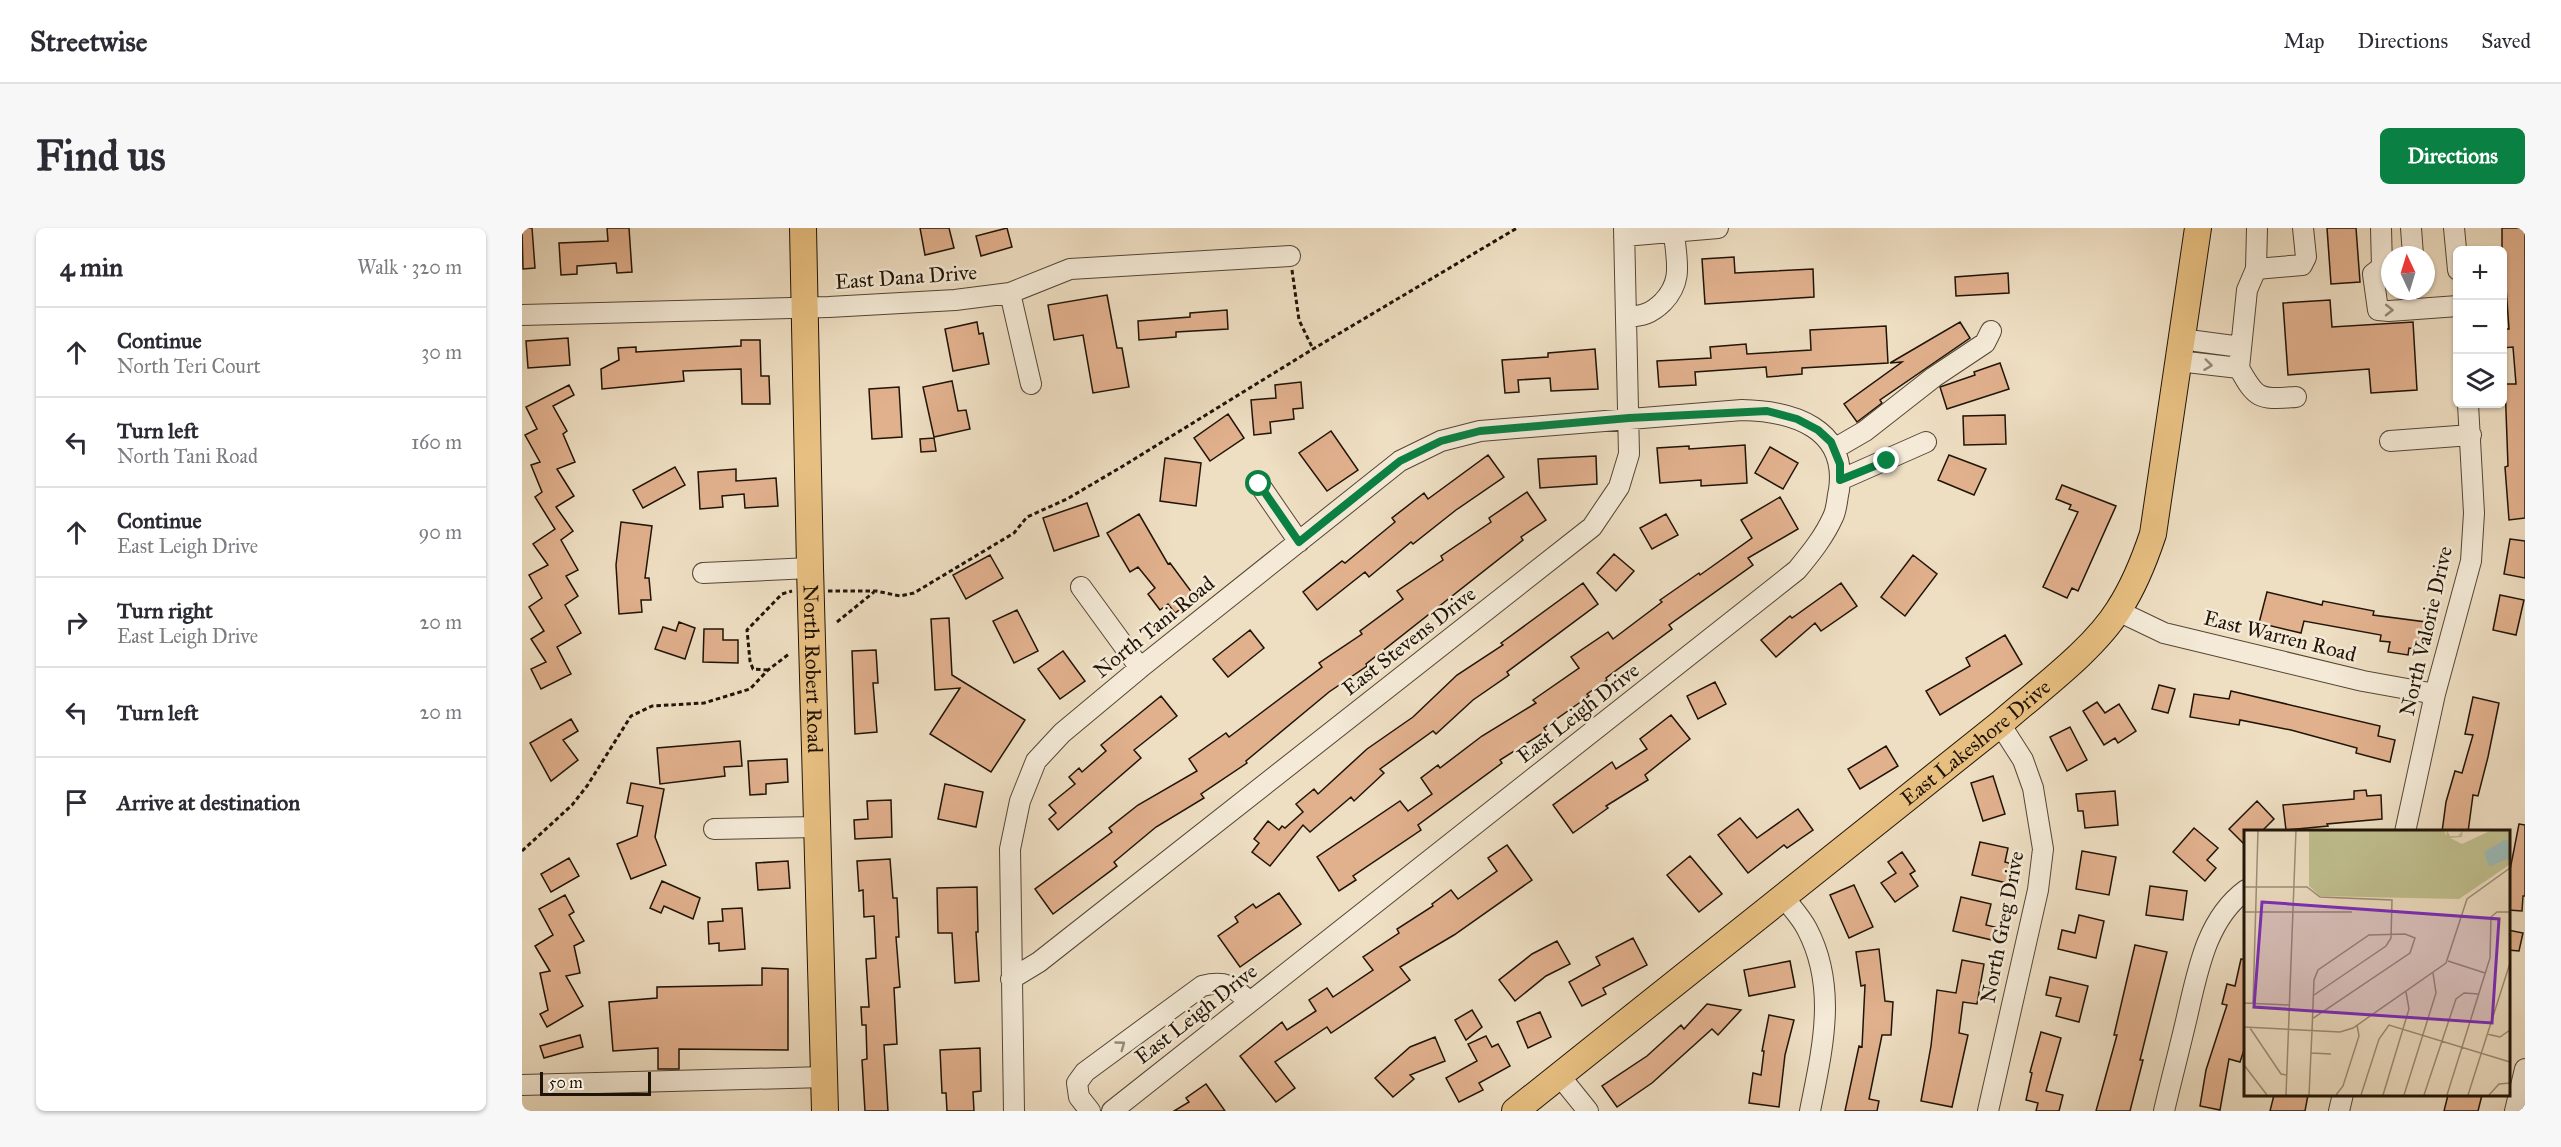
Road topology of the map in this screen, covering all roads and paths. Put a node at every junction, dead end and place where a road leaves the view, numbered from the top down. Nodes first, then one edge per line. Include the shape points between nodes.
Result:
1 (803, 228) edge
2 (1517, 228) edge
3 (1718, 228) edge
4 (2198, 228) edge
5 (2257, 228) edge
6 (2303, 228) edge
7 (2381, 228) edge
8 (2411, 228) edge
9 (2454, 228) edge
10 (1624, 232) edge
11 (1674, 232) junction
12 (2383, 246) edge
13 (2412, 246) edge
14 (2455, 246) edge
15 (1290, 256) joint
16 (2256, 269) junction
17 (2381, 270) edge
18 (1010, 293) junction
19 (2453, 306) edge
20 (806, 307) junction
21 (522, 315) edge
22 (1626, 317) junction
23 (1991, 331) dead end
24 (2241, 346) junction
25 (1313, 349) junction
26 (2179, 350) junction
27 (2239, 368) junction
28 (1031, 384) dead end
29 (2296, 397) dead end
30 (2468, 408) edge
31 (1629, 418) junction
32 (2471, 435) junction
33 (2390, 441) dead end
34 (1926, 442) dead end
35 (1834, 449) junction
36 (1840, 480) junction
37 (1259, 484) dead end
38 (1299, 542) junction
39 (810, 568) junction
40 (703, 573) dead end
41 (1081, 587) dead end
42 (2118, 611) junction
43 (837, 622) dead end
44 (789, 654) dead end
45 (1140, 668) junction
46 (2435, 694) junction
47 (2000, 724) junction
48 (817, 827) junction
49 (714, 829) dead end
50 (2405, 830) edge
51 (522, 851) edge
52 (2244, 891) edge
53 (1782, 895) junction
54 (1011, 979) junction
55 (1250, 1002) junction
56 (2525, 1069) edge
57 (1559, 1075) junction
58 (825, 1077) junction
59 (522, 1085) edge
60 (2343, 1096) edge
61 (825, 1111) edge
62 (1014, 1111) edge
63 (1090, 1111) edge
64 (1112, 1111) edge
65 (1515, 1111) edge
66 (1588, 1111) edge
67 (1810, 1111) edge
68 (1988, 1111) edge
69 (2164, 1111) edge
70 (2339, 1111) edge
71 (2515, 1111) edge

1 - 20 main road, North Robert Road
2 - 25 path
3 - 11 street
4 - 26 main road, East Lakeshore Drive
5 - 16 street
6 - 16 street via 2302,265
7 - 12 street
8 - 13 street
9 - 14 street
10 - 11 street
10 - 22 street, East Stevens Drive
11 - 22 street via 1677,280 1673,291 1646,316
15 - 18 street, East Dana Drive via 1070,269
15 - 25 path via 1299,320
16 - 24 street via 2247,290
17 -> 19 street via 2373,274 2379,310
18 - 20 street, East Dana Drive via 955,300
18 - 28 street
20 - 21 street, East Dana Drive
20 - 39 main road, North Robert Road
22 - 31 street, East Stevens Drive
23 - 35 street via 1985,343 1865,431
24 - 26 street
24 - 27 street
25 - 43 path via 1123,466 1028,517 1014,533 914,593 900,596 876,591
26 -> 27 street
26 - 42 main road, East Lakeshore Drive via 2153,534 2139,575
27 - 29 street via 2257,395 2265,399
30 - 32 street, North Valorie Drive
31 - 35 street via 1767,411 1818,430
31 - 38 street, North Tani Road via 1480,431 1441,441 1400,461
31 - 54 street, East Stevens Drive via 1629,454 1619,487 1592,527 1039,962
32 - 33 street
32 - 46 street, North Valorie Drive via 2471,561
34 - 36 street
35 - 36 street, East Leigh Drive via 1840,464
36 - 55 street, East Leigh Drive via 1834,514 1821,540 1797,570
37 - 38 street
38 - 45 street, North Tani Road
39 - 40 street
39 - 48 main road, North Robert Road
41 - 45 street
42 - 46 street, East Warren Road via 2164,633 2363,681
42 - 47 main road, East Lakeshore Drive via 2076,657
44 - 51 path via 750,689 704,703 652,706 631,716 572,805
45 - 54 street, North Tani Road via 1062,733 1036,761 1020,801 1010,849
46 - 50 street, North Valorie Drive
47 - 53 main road, East Lakeshore Drive
47 - 68 street, North Greg Drive via 2023,760 2033,788 2043,849 2038,890
48 - 49 street
48 - 58 main road, North Robert Road
52 - 69 street via 2213,929 2200,962
53 - 57 main road, East Lakeshore Drive
53 - 67 street via 1807,928 1827,999 1824,1043
54 - 62 street, North Tani Road
63 -> 55 street via 1079,1097 1077,1083 1085,1072 1202,986 1219,982 1233,987
55 - 64 street, East Leigh Drive
56 - 71 street
57 - 65 main road, East Lakeshore Drive
57 - 66 street
58 - 59 street
58 - 61 main road, North Robert Road
60 - 70 street

